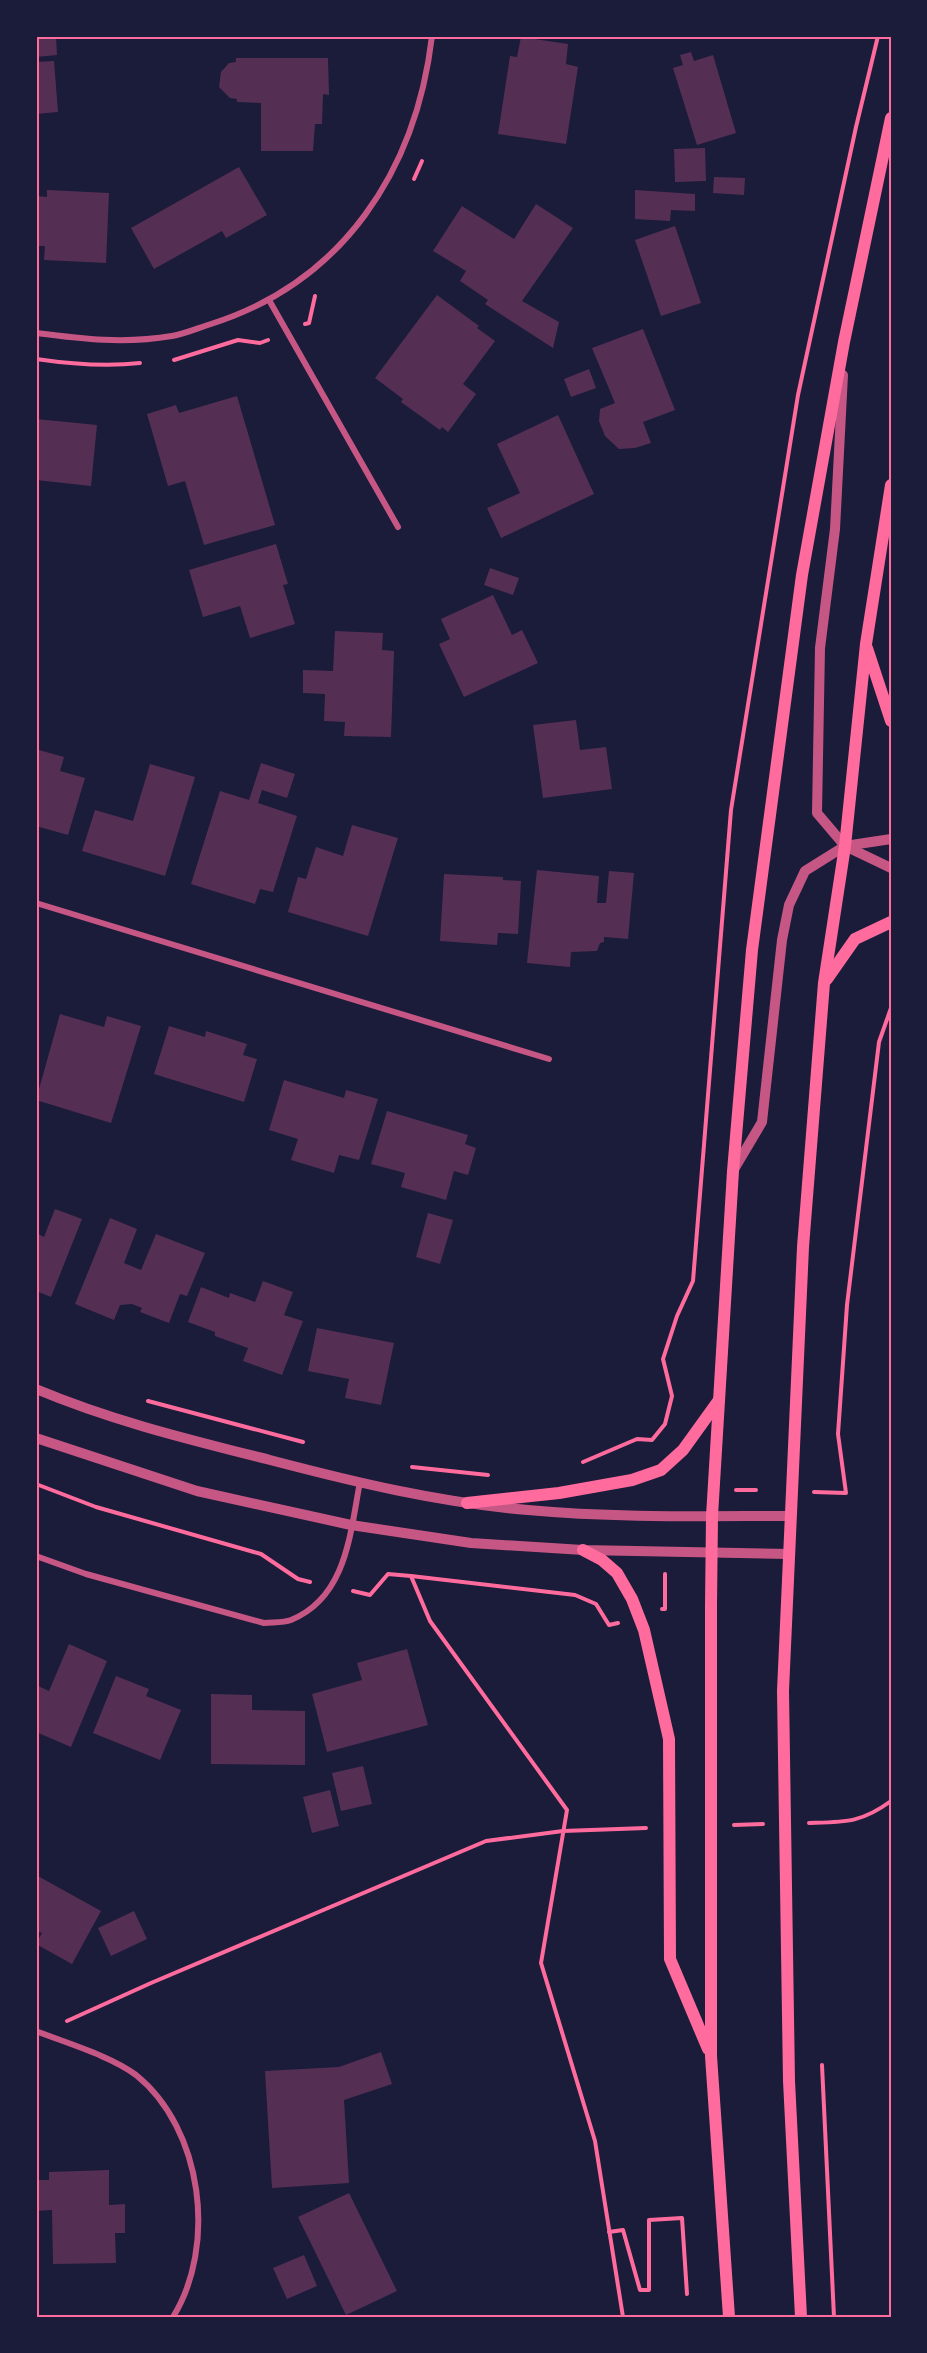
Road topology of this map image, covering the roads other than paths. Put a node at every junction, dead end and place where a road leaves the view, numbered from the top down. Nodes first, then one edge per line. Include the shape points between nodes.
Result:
1 (432, 36) edge
2 (891, 118) edge
3 (269, 300) junction
4 (36, 333) edge
5 (844, 342) junction
6 (891, 485) edge
7 (398, 527) dead end
8 (866, 644) junction
9 (891, 721) edge
10 (891, 839) edge
11 (845, 846) junction
12 (891, 868) edge
13 (36, 903) edge
14 (891, 922) edge
15 (824, 982) junction
16 (549, 1059) dead end
17 (733, 1171) junction
18 (36, 1389) edge
19 (719, 1400) junction
20 (36, 1437) edge
21 (360, 1482) junction
22 (467, 1503) junction
23 (712, 1516) junction
24 (791, 1516) junction
25 (351, 1525) junction
26 (583, 1550) junction
27 (711, 1553) junction
28 (789, 1554) junction
29 (36, 1556) edge
30 (38, 2032) edge
31 (711, 2056) junction
32 (173, 2317) edge
33 (729, 2317) edge
34 (801, 2317) edge

1 - 3 street via 423,90 400,157 366,216 321,265
2 - 5 main road
3 - 4 street via 238,315 173,336 106,342
3 - 7 street
5 - 11 street via 835,529 820,648 817,813
5 - 17 main road via 802,575 782,717 752,950
6 - 8 main road
8 - 9 main road
8 - 11 main road
10 - 11 street
11 - 12 street
11 - 15 main road
11 - 17 street via 805,871 789,905 762,1122
13 - 16 street
14 - 15 main road via 855,939
15 - 24 main road via 803,1247
17 - 19 main road
18 - 21 street via 156,1432
19 - 22 main road via 683,1450 661,1470 590,1488
19 - 23 main road
20 - 25 street via 196,1491
21 - 22 street
21 - 25 street
22 - 23 street via 572,1513
23 - 24 street
23 - 27 main road
24 - 28 main road
25 - 26 street via 471,1543
25 - 29 street via 346,1558 333,1586 314,1608 290,1621 264,1623 86,1574
26 - 27 street
26 - 31 main road via 617,1573 644,1630 669,1739 670,1959
27 - 28 street
27 - 31 main road
28 - 34 main road via 784,1778 789,2081
30 - 32 street via 98,2055 136,2075 166,2106 178,2127 194,2172 198,2197 196,2255 184,2300
31 - 33 main road

